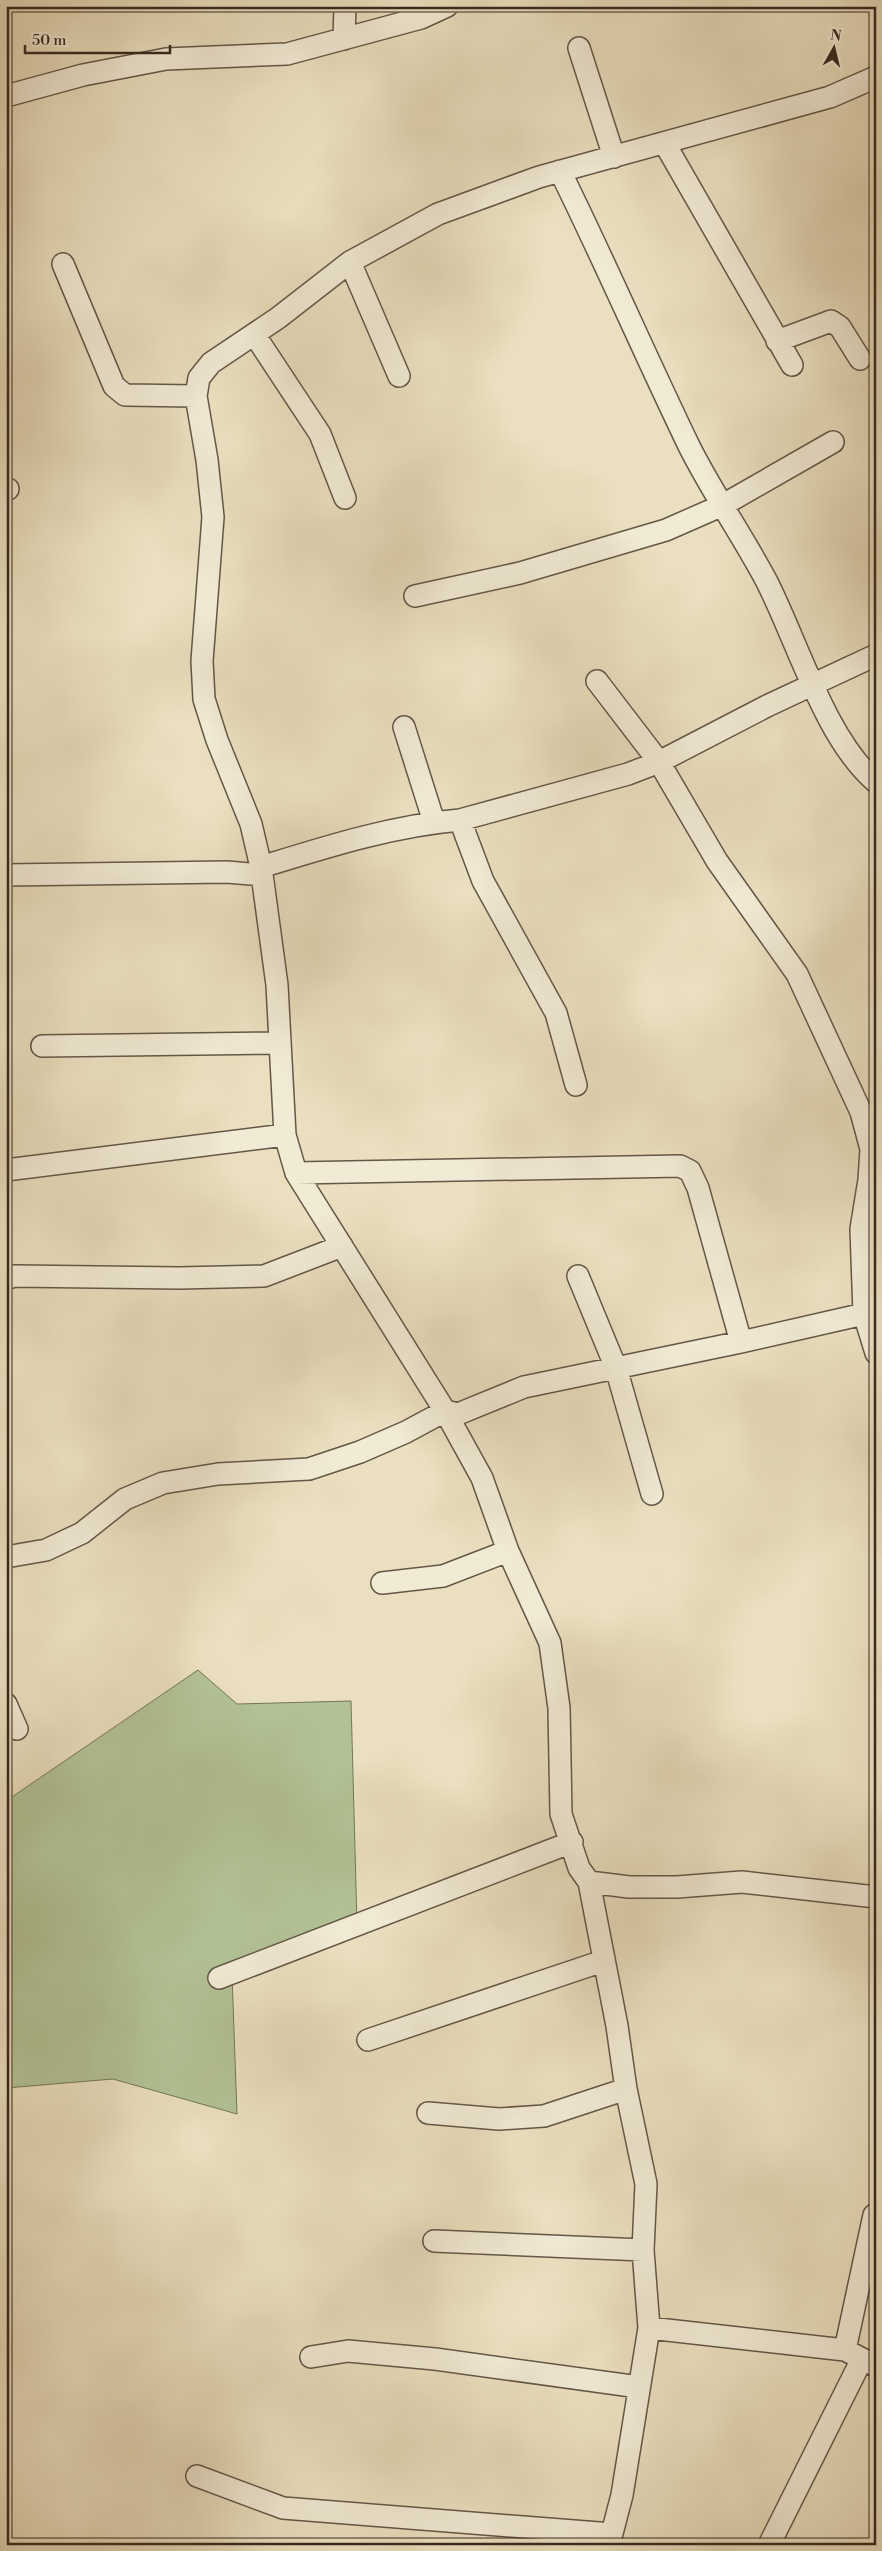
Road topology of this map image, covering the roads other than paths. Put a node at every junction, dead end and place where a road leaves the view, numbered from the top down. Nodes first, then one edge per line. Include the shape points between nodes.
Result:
1 (345, 6) edge
2 (447, 6) edge
3 (344, 39) junction
4 (579, 48) dead end
5 (876, 77) edge
6 (6, 96) edge
7 (665, 144) junction
8 (614, 157) junction
9 (560, 171) junction
10 (350, 262) junction
11 (63, 264) dead end
12 (254, 334) junction
13 (777, 341) junction
14 (860, 359) dead end
15 (792, 365) dead end
16 (399, 376) dead end
17 (196, 396) junction
18 (833, 442) dead end
19 (344, 498) dead end
20 (723, 505) junction
21 (414, 596) dead end
22 (876, 654) edge
23 (597, 681) dead end
24 (813, 684) junction
25 (404, 727) dead end
26 (659, 762) junction
27 (876, 782) edge
28 (460, 820) junction
29 (434, 822) junction
30 (261, 871) junction
31 (6, 875) edge
32 (279, 1043) junction
33 (42, 1046) dead end
34 (576, 1085) dead end
35 (285, 1135) junction
36 (873, 1149) edge
37 (6, 1170) edge
38 (296, 1173) junction
39 (342, 1246) junction
40 (578, 1276) dead end
41 (6, 1279) edge
42 (870, 1313) edge
43 (741, 1342) junction
44 (876, 1353) edge
45 (616, 1368) junction
46 (445, 1411) junction
47 (652, 1494) dead end
48 (508, 1551) junction
49 (6, 1557) edge
50 (382, 1583) dead end
51 (6, 1704) edge
52 (17, 1729) dead end
53 (572, 1842) junction
54 (589, 1882) junction
55 (876, 1897) edge
56 (603, 1961) junction
57 (219, 1978) dead end
58 (368, 2040) dead end
59 (626, 2089) junction
60 (428, 2113) dead end
61 (874, 2215) dead end
62 (434, 2241) dead end
63 (643, 2250) junction
64 (649, 2328) junction
65 (311, 2357) dead end
66 (861, 2358) edge
67 (639, 2386) junction
68 (197, 2476) dead end
69 (611, 2539) edge
70 (769, 2545) edge

1 - 3 street
2 - 3 street via 421,18
3 - 6 street via 287,54 166,59 83,75
4 - 8 street
5 - 7 street via 830,97
7 - 8 street
7 - 13 street
8 - 9 street
9 - 10 street via 438,214
9 - 20 street via 690,447
10 - 12 street
10 - 16 street
11 - 17 street via 114,386 124,396
12 - 17 street via 211,363 199,378
12 - 19 street via 320,434
13 - 14 street via 831,320 840,327
13 - 15 street
17 - 30 street via 213,517 202,661 204,699 251,824
18 - 20 street
20 - 21 street via 666,530 602,550 520,573
20 - 24 street via 766,582
22 - 24 street
23 - 26 street
24 - 26 street
24 - 27 street via 841,740 865,773
25 - 29 street
26 - 28 street via 628,774
26 - 36 street via 717,860 797,974 845,1073
28 - 29 street
28 - 34 street via 483,880 556,1013
29 - 30 street via 367,835
30 - 31 street
30 - 32 street via 277,986
32 - 33 street
32 - 35 street
35 - 37 street
35 - 38 street
36 - 42 street via 861,1229
38 - 39 street
38 - 43 street via 680,1166 690,1171 698,1188
39 - 41 street via 264,1276 14,1276
39 - 46 street
40 - 45 street
42 - 43 street
42 - 44 street
43 - 45 street
45 - 46 street via 524,1387 458,1414
45 - 47 street
46 - 48 street via 482,1478
46 - 49 street via 360,1452 309,1469 218,1474 163,1483 125,1500 82,1533 46,1550
48 - 50 street via 443,1576
48 - 53 street via 550,1643 559,1708 561,1814
51 - 52 street
53 - 54 street via 579,1868
53 - 57 street
54 - 55 street via 629,1887 742,1882
54 - 56 street
56 - 58 street
56 - 59 street
59 - 60 street via 544,2116 499,2119
59 - 63 street via 646,2184
61 - 66 street
62 - 63 street
63 - 64 street
64 - 66 street
64 - 67 street
65 - 67 street via 348,2351
66 - 70 street
67 - 69 street via 622,2495
68 - 69 street via 283,2508

